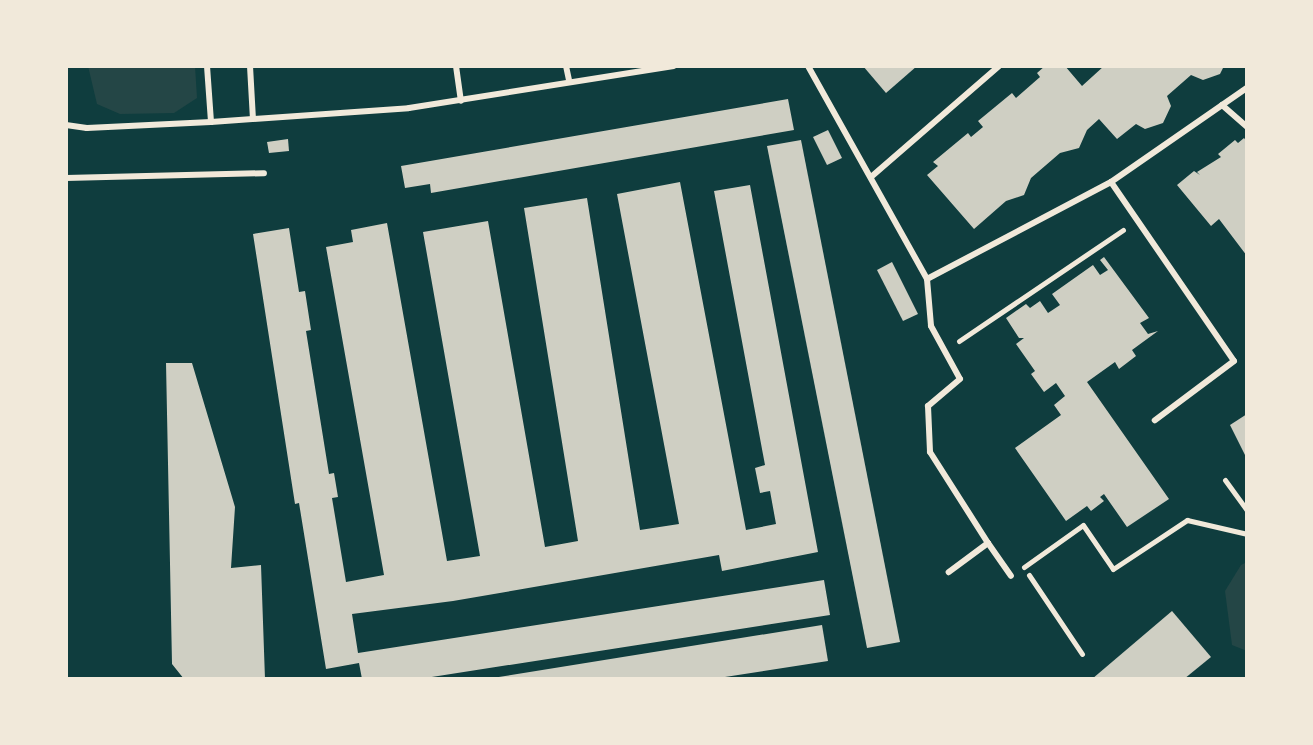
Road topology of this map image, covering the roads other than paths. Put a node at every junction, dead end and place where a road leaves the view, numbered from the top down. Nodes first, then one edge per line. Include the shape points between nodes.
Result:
1 (207, 66) edge
2 (250, 66) edge
3 (456, 66) edge
4 (566, 66) edge
5 (674, 66) edge
6 (808, 66) edge
7 (999, 66) edge
8 (569, 80) junction
9 (1247, 88) edge
10 (461, 101) junction
11 (1222, 105) junction
12 (253, 119) junction
13 (211, 122) junction
14 (66, 125) edge
15 (1247, 127) edge
16 (264, 173) dead end
17 (871, 177) junction
18 (66, 178) edge
19 (1111, 182) junction
20 (927, 279) junction
21 (1155, 420) dead end
22 (988, 543) junction
23 (949, 572) dead end
24 (1011, 576) road end

1 - 13 lane
2 - 12 lane
3 - 10 lane
4 - 8 lane
5 - 8 lane
6 - 17 lane
7 - 17 lane
8 - 10 lane
9 - 11 lane
10 - 12 lane
11 - 15 lane
11 - 19 lane
12 - 13 lane
13 - 14 lane
16 - 18 lane
17 - 20 lane
19 - 20 lane
19 - 21 lane via 1234,361
20 - 22 lane via 931,326 960,379 928,406 930,452
22 - 23 lane
22 - 24 lane

